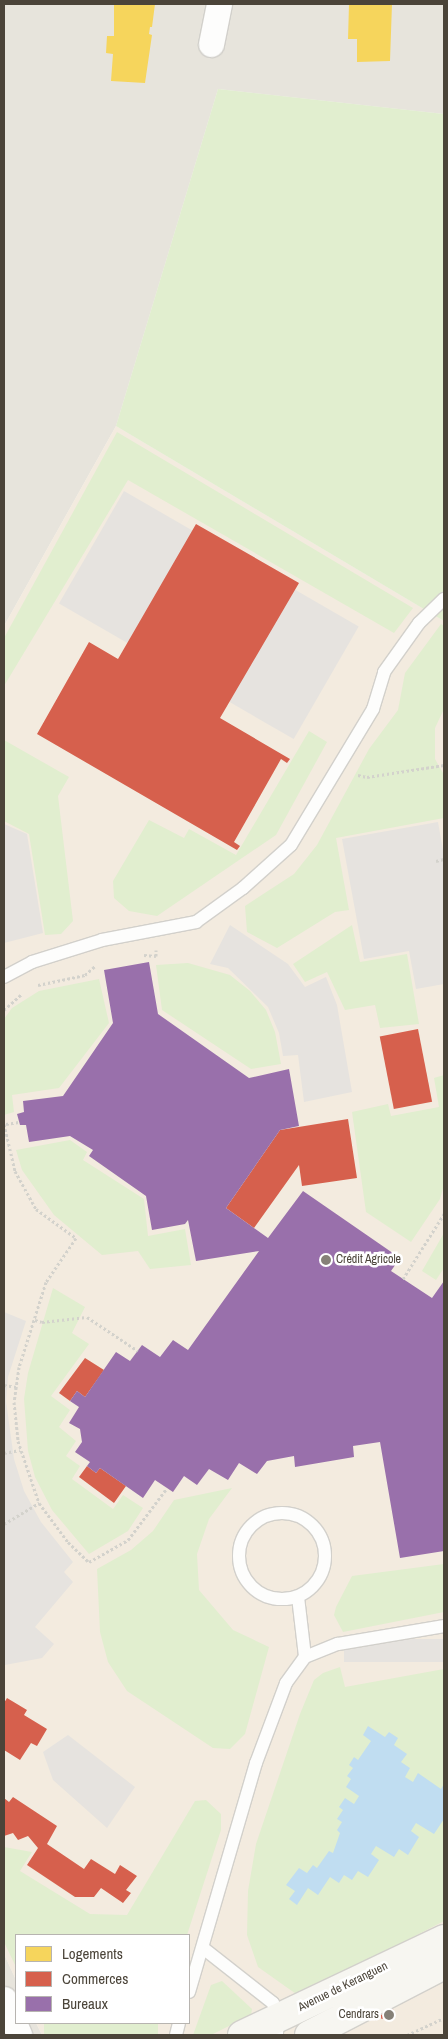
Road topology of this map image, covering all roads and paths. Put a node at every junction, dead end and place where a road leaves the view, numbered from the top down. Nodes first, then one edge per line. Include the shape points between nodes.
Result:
1 (219, 4) edge
2 (211, 44) dead end
3 (444, 598) edge
4 (444, 859) edge
5 (436, 861) dead end
6 (4, 978) edge
7 (19, 1122) dead end
8 (5, 1124) edge
9 (444, 1214) edge
10 (403, 1279) dead end
11 (35, 1320) junction
12 (138, 1351) dead end
13 (4, 1385) edge
14 (16, 1387) junction
15 (20, 1450) junction
16 (4, 1453) edge
17 (167, 1488) dead end
18 (39, 1503) junction
19 (4, 1524) edge
20 (298, 1598) junction
21 (444, 1626) edge
22 (305, 1657) junction
23 (444, 1939) edge
24 (203, 1948) junction
25 (444, 1965) edge
26 (190, 1989) edge
27 (4, 1999) edge
28 (444, 2018) edge
29 (277, 2027) edge
30 (19, 2035) edge
31 (242, 2035) edge
32 (309, 2035) edge
33 (407, 2035) edge

1 - 2 street
3 - 6 lane via 419,623 384,672 373,709 291,845 242,888 196,922 102,940 32,962
4 - 5 path
7 - 8 path
8 - 11 path via 15,1171 36,1209 76,1238 46,1282
9 - 10 path
11 - 12 path via 87,1318
11 - 14 path via 19,1367
13 - 14 path
14 - 15 path via 14,1402
15 - 16 path
15 - 18 path
17 - 18 path via 128,1540 89,1562 68,1542
18 - 19 path
20 - 20 lane via 313,1587 323,1572 326,1553 321,1536 309,1522 293,1514 274,1513 258,1520 245,1533 239,1550 240,1568 248,1585 263,1596 280,1600
20 - 22 lane
21 - 22 lane via 338,1644
22 - 24 lane via 286,1683 256,1763
23 - 29 main road, Avenue de Keranguen
24 - 26 lane
24 - 29 lane via 273,2003
25 - 32 main road
27 - 30 street
28 - 33 path
29 - 31 main road, Avenue de Keranguen

